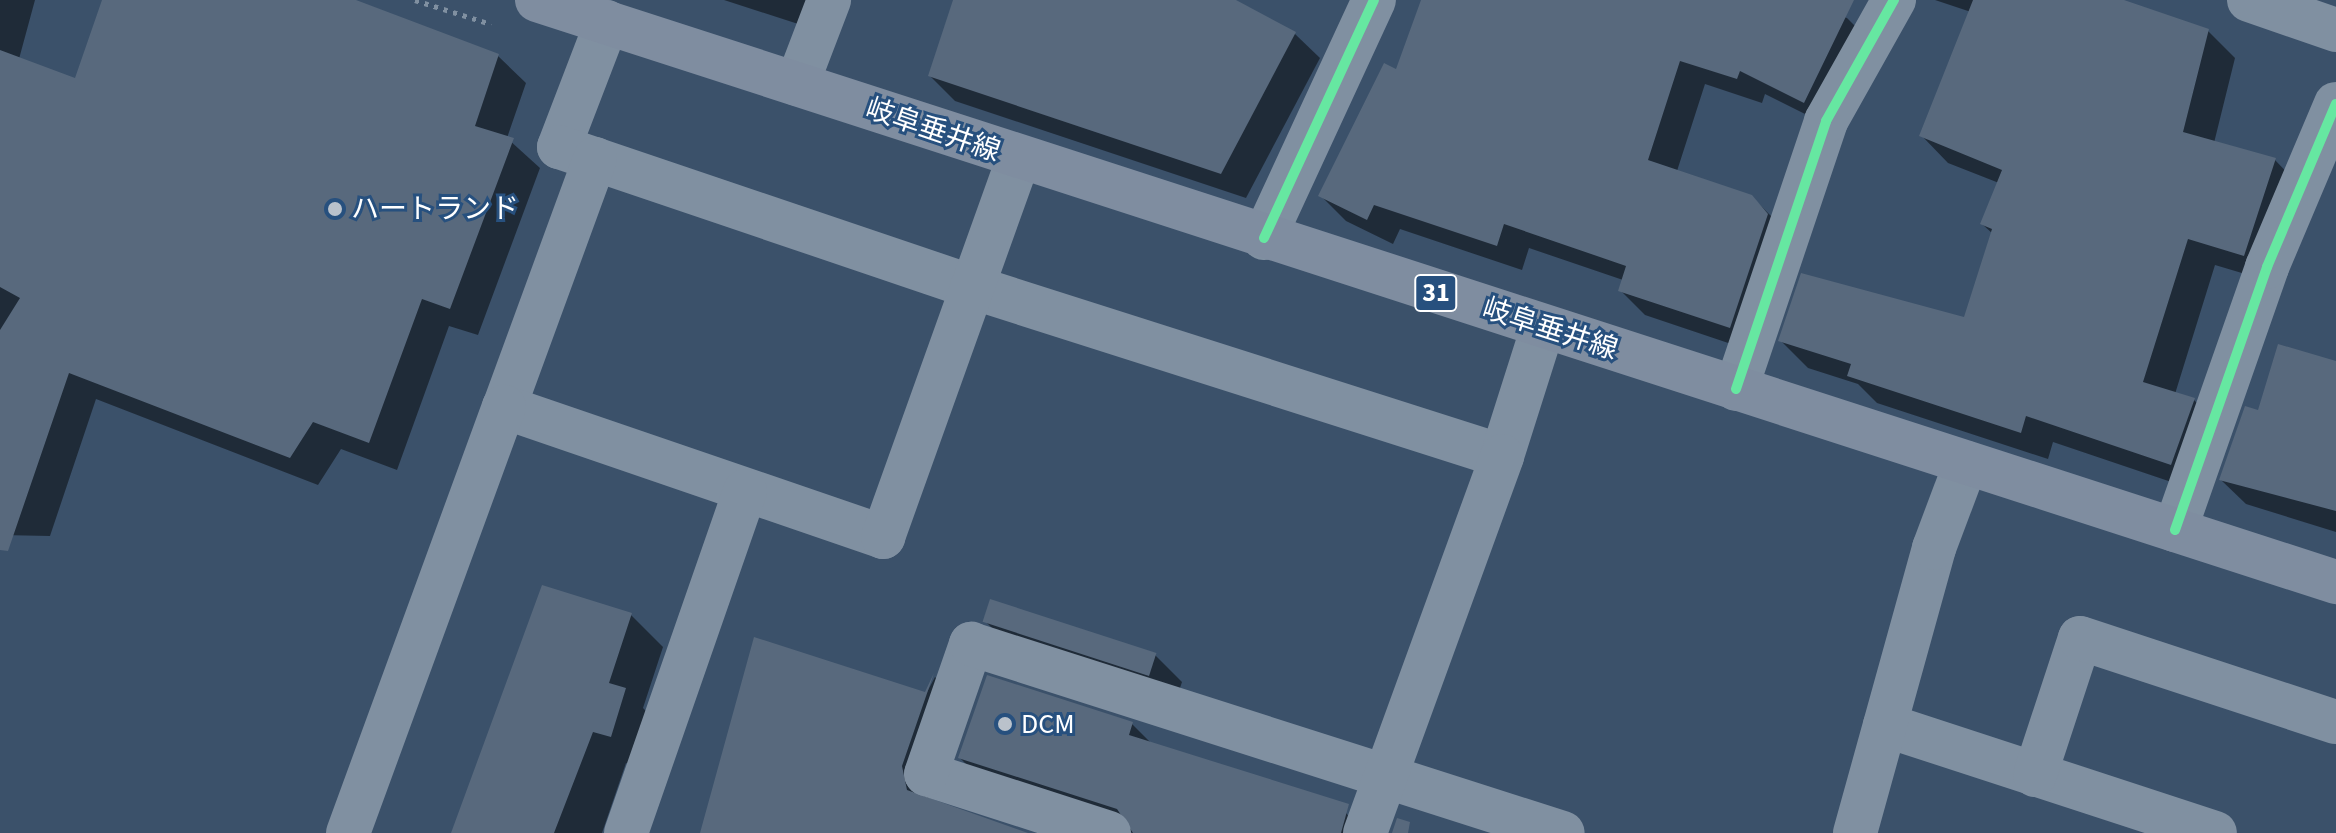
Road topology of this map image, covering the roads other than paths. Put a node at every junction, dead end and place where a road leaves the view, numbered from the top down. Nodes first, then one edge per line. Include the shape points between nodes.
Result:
1 (537, 0) edge
2 (829, 0) edge
3 (1374, 0) edge
4 (1894, 0) edge
5 (2249, 0) edge
6 (607, 22) junction
7 (2336, 30) edge
8 (797, 84) junction
9 (2336, 104) edge
10 (595, 159) junction
11 (1018, 159) junction
12 (1264, 238) junction
13 (972, 287) junction
14 (1543, 327) junction
15 (1736, 389) junction
16 (504, 407) junction
17 (1502, 456) junction
18 (1966, 463) junction
19 (745, 491) junction
20 (2175, 530) junction
21 (2336, 582) edge
22 (2336, 722) edge
23 (1885, 725) junction
24 (1383, 775) junction
25 (2035, 775) junction
26 (348, 833) edge
27 (626, 833) edge
28 (1109, 833) edge
29 (1365, 833) edge
30 (1563, 833) edge
31 (1855, 833) edge
32 (2215, 833) edge

1 - 6 main road, 岐阜垂井線 / 31
2 - 8 street
3 - 12 street
4 - 15 street via 1826,121
5 - 7 street
6 - 8 main road, 岐阜垂井線 / 31
6 - 10 street via 559,147
8 - 11 main road, 岐阜垂井線 / 31
9 - 20 street via 2267,267
10 - 13 street
10 - 16 street
11 - 12 main road, 岐阜垂井線 / 31
11 - 13 street
12 - 14 main road, 岐阜垂井線 / 31
13 - 17 street
13 - 19 street via 883,537
14 - 15 main road, 岐阜垂井線 / 31
14 - 17 street
15 - 18 main road, 岐阜垂井線 / 31
16 - 19 street
16 - 26 street
17 - 24 street
18 - 20 main road, 岐阜垂井線 / 31
18 - 23 street
19 - 27 street
20 - 21 main road, 岐阜垂井線 / 31
22 - 25 street via 2080,638
23 - 25 street
23 - 31 street
24 - 28 street via 971,644 926,774
24 - 29 street
24 - 30 street
25 - 32 street

